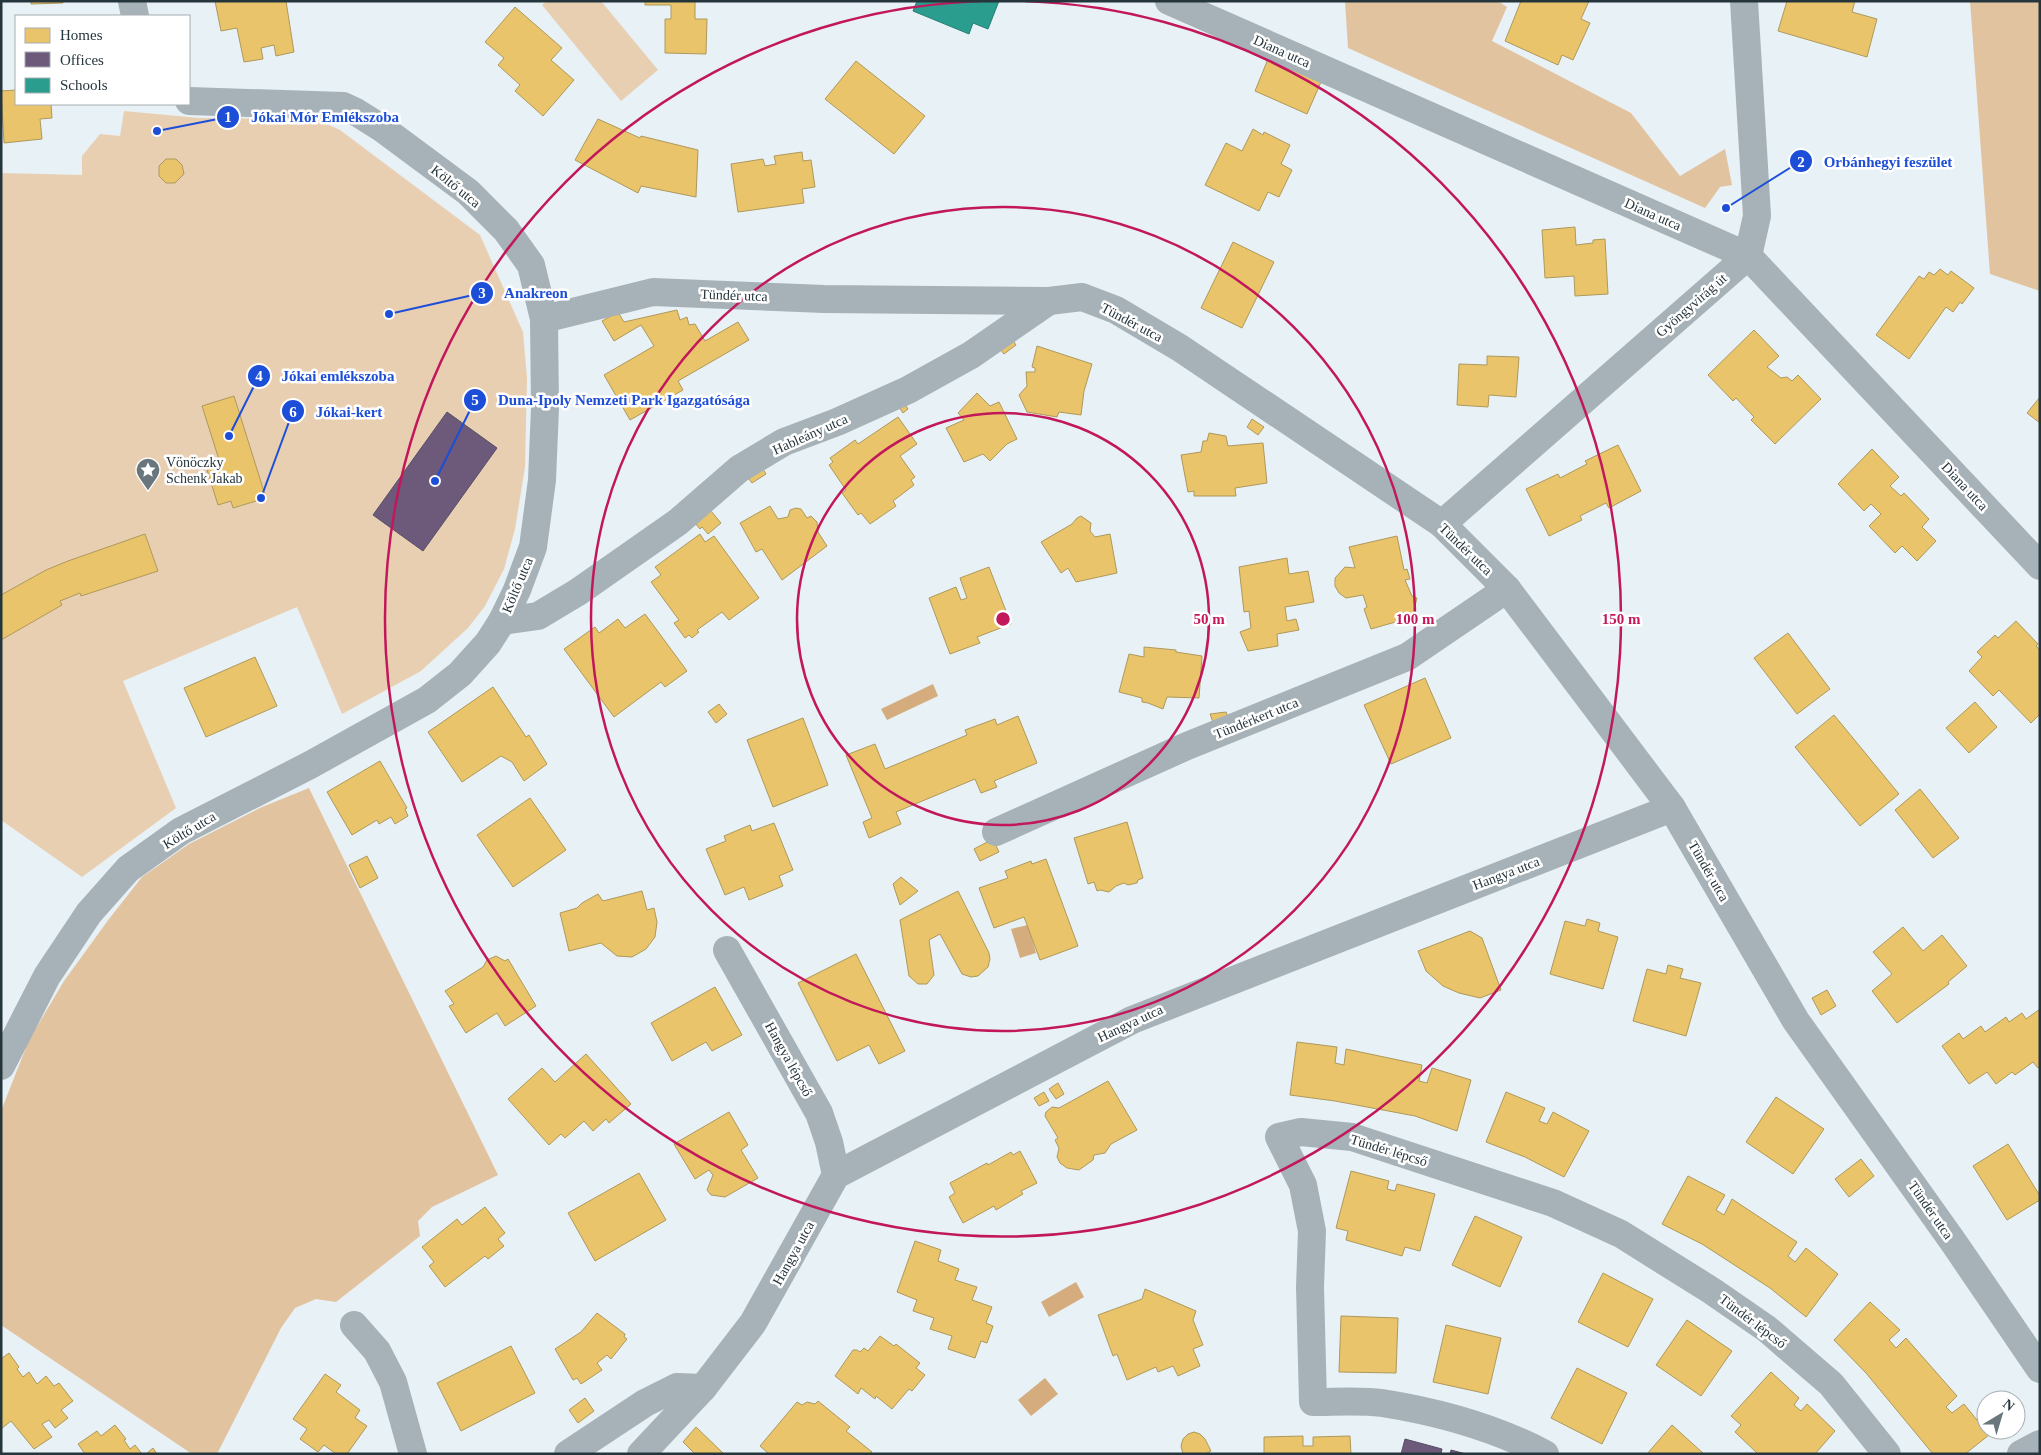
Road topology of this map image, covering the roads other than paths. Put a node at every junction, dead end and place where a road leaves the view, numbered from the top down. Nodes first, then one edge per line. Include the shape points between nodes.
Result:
1 (132, 1) edge
2 (1169, 1) edge
3 (1744, 1) edge
4 (135, 15) edge
5 (190, 101) edge
6 (1748, 256) junction
7 (1049, 302) junction
8 (544, 319) junction
9 (1442, 524) junction
10 (2040, 566) edge
11 (1507, 589) junction
12 (502, 621) junction
13 (1672, 808) junction
14 (996, 832) dead end
15 (727, 950) dead end
16 (1, 1066) edge
17 (836, 1175) junction
18 (354, 1325) dead end
19 (2040, 1369) edge
20 (703, 1388) junction
21 (2040, 1444) edge
22 (412, 1454) edge
23 (568, 1454) edge
24 (641, 1454) edge
25 (1545, 1454) edge
26 (1887, 1454) edge
27 (2020, 1454) edge

1 - 4 street
2 - 6 street, Diana utca
3 - 6 street via 1757,216
5 - 8 street, Költő utca via 342,106 356,112 468,192 506,230 531,266
6 - 9 street, Gyöngyvirág út
6 - 10 street, Diana utca
7 - 8 street, Tündér utca via 824,299 653,292
7 - 9 street, Tündér utca via 1082,296 1116,310 1188,353
7 - 12 street, Hableány utca via 971,355 908,390 784,442 740,469 678,522 538,616
8 - 12 street, Költő utca via 542,480 533,547
9 - 11 street, Tündér utca
11 - 13 street, Tündér utca
11 - 14 street, Tündérkert utca via 1407,657 1187,746
12 - 16 street, Költő utca via 460,674 427,700 181,831 128,869 89,913 47,976
13 - 17 street, Hangya utca via 1132,1020
13 - 19 street, Tündér utca via 1796,1021
15 - 17 street, Hangya lépcső via 819,1113
17 - 20 street, Hangya utca via 753,1323
18 - 22 street via 377,1351 393,1382
20 - 23 street via 677,1387 645,1403
20 - 24 street, Hangya utca
21 - 27 street
25 - 26 street, Tündér lépcső via 1515,1438 1430,1412 1380,1403 1313,1402 1312,1231 1303,1185 1279,1137 1301,1132 1352,1137 1553,1203 1621,1234 1767,1329 1831,1384

